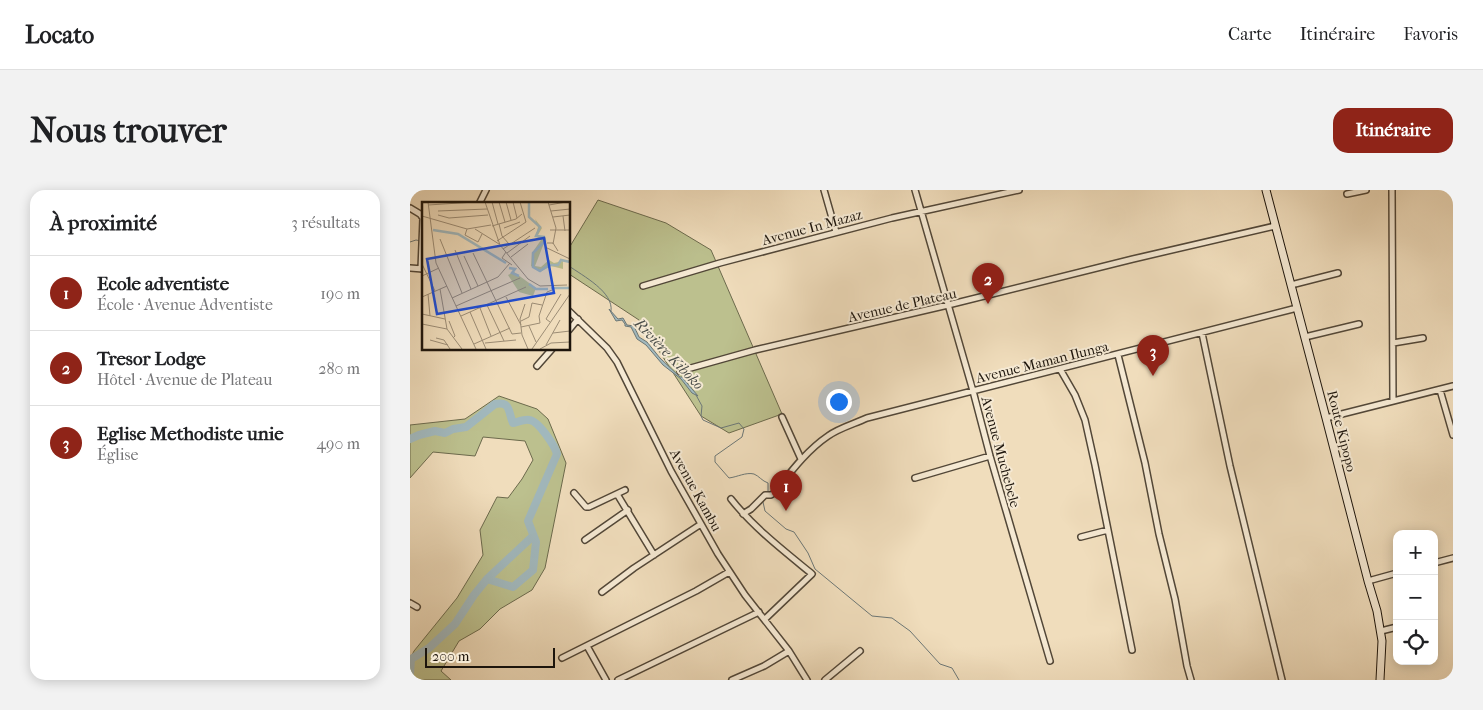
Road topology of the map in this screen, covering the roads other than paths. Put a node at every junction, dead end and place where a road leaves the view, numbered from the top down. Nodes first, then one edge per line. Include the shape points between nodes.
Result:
1 (486, 190) edge
2 (824, 190) edge
3 (915, 190) edge
4 (1019, 190) edge
5 (1266, 190) edge
6 (1366, 190) edge
7 (1392, 190) edge
8 (1005, 191) edge
9 (1347, 194) dead end
10 (480, 202) edge
11 (410, 208) edge
12 (921, 211) junction
13 (422, 217) edge
14 (1275, 226) junction
15 (836, 232) junction
16 (422, 242) edge
17 (410, 268) edge
18 (422, 269) edge
19 (1338, 273) dead end
20 (1291, 285) junction
21 (643, 286) dead end
22 (948, 305) junction
23 (1297, 308) junction
24 (570, 312) edge
25 (578, 320) junction
26 (1359, 324) dead end
27 (570, 329) edge
28 (1202, 333) junction
29 (1305, 337) junction
30 (1423, 338) dead end
31 (1393, 343) junction
32 (551, 350) edge
33 (1118, 354) junction
34 (537, 366) dead end
35 (1060, 369) junction
36 (680, 371) dead end
37 (1453, 386) edge
38 (973, 390) junction
39 (1440, 390) junction
40 (1393, 401) junction
41 (782, 416) dead end
42 (1326, 418) junction
43 (1453, 435) edge
44 (990, 456) junction
45 (801, 459) junction
46 (915, 478) dead end
47 (626, 490) dead end
48 (574, 493) dead end
49 (618, 494) junction
50 (731, 499) dead end
51 (628, 510) junction
52 (743, 514) junction
53 (702, 524) junction
54 (1108, 530) junction
55 (1081, 537) dead end
56 (585, 540) dead end
57 (654, 555) junction
58 (1453, 558) edge
59 (1438, 562) edge
60 (729, 572) junction
61 (1393, 574) edge
62 (1368, 581) junction
63 (602, 592) dead end
64 (410, 603) edge
65 (417, 607) dead end
66 (759, 612) junction
67 (765, 619) junction
68 (1393, 628) edge
69 (1381, 631) junction
70 (587, 646) junction
71 (1132, 650) dead end
72 (789, 651) junction
73 (860, 651) dead end
74 (562, 658) dead end
75 (1050, 661) dead end
76 (606, 680) edge
77 (618, 680) edge
78 (732, 680) edge
79 (807, 680) edge
80 (825, 680) edge
81 (1191, 680) edge
82 (1282, 680) edge
83 (1380, 680) edge

1 - 10 street
2 - 15 street
3 - 12 street, Avenue Muchebele
4 - 8 street, Avenue In Mazaz
5 - 14 main road, Route Kipopo
6 - 9 street
7 - 31 street
8 - 12 street, Avenue In Mazaz
11 - 13 street
12 - 15 street, Avenue In Mazaz
12 - 22 street, Avenue Muchebele
14 - 20 main road, Route Kipopo
14 - 22 street, Avenue de Plateau
15 - 21 street, Avenue In Mazaz
16 - 18 street
17 - 18 street
19 - 20 street
20 - 23 main road, Route Kipopo
22 - 36 street, Avenue de Plateau
22 - 38 street, Avenue Muchebele
23 - 28 street, Avenue Maman Ilunga
23 - 29 main road, Route Kipopo
24 - 25 street, Avenue Kambu
25 - 27 street
25 - 53 street, Avenue Kambu via 607,348 622,369 671,470
26 - 29 street
28 - 33 street, Avenue Maman Ilunga
28 - 82 street via 1230,466
29 - 42 main road, Route Kipopo
30 - 31 street
31 - 40 street
32 - 34 street
33 - 35 street, Avenue Maman Ilunga
33 - 81 street via 1145,463
35 - 38 street, Avenue Maman Ilunga
35 - 54 street via 1082,409
37 - 39 street
38 - 44 street, Avenue Muchebele
38 - 45 street, Avenue Maman Ilunga via 866,418 830,435
39 - 40 street
39 - 43 street
40 - 42 street
41 - 45 street
42 - 62 main road, Route Kipopo
44 - 46 street
44 - 75 street, Avenue Muchebele
45 - 52 street, Avenue Maman Ilunga via 774,493
47 - 49 street
48 - 49 street via 586,507
49 - 51 street
50 - 52 street
51 - 56 street
51 - 57 street
52 - 67 street via 812,574
53 - 57 street
53 - 60 street, Avenue Kambu
54 - 55 street
54 - 71 street
57 - 63 street
58 - 59 street
60 - 66 street, Avenue Kambu
60 - 70 street
61 - 62 street
62 - 69 main road, Route Kipopo
64 - 65 street
66 - 67 street, Avenue Kambu
66 - 77 street
67 - 72 street, Avenue Kambu
68 - 69 street
69 - 83 main road, Route Kipopo
70 - 74 street
70 - 76 street
72 - 78 street
72 - 79 street, Avenue Kambu
73 - 80 street

